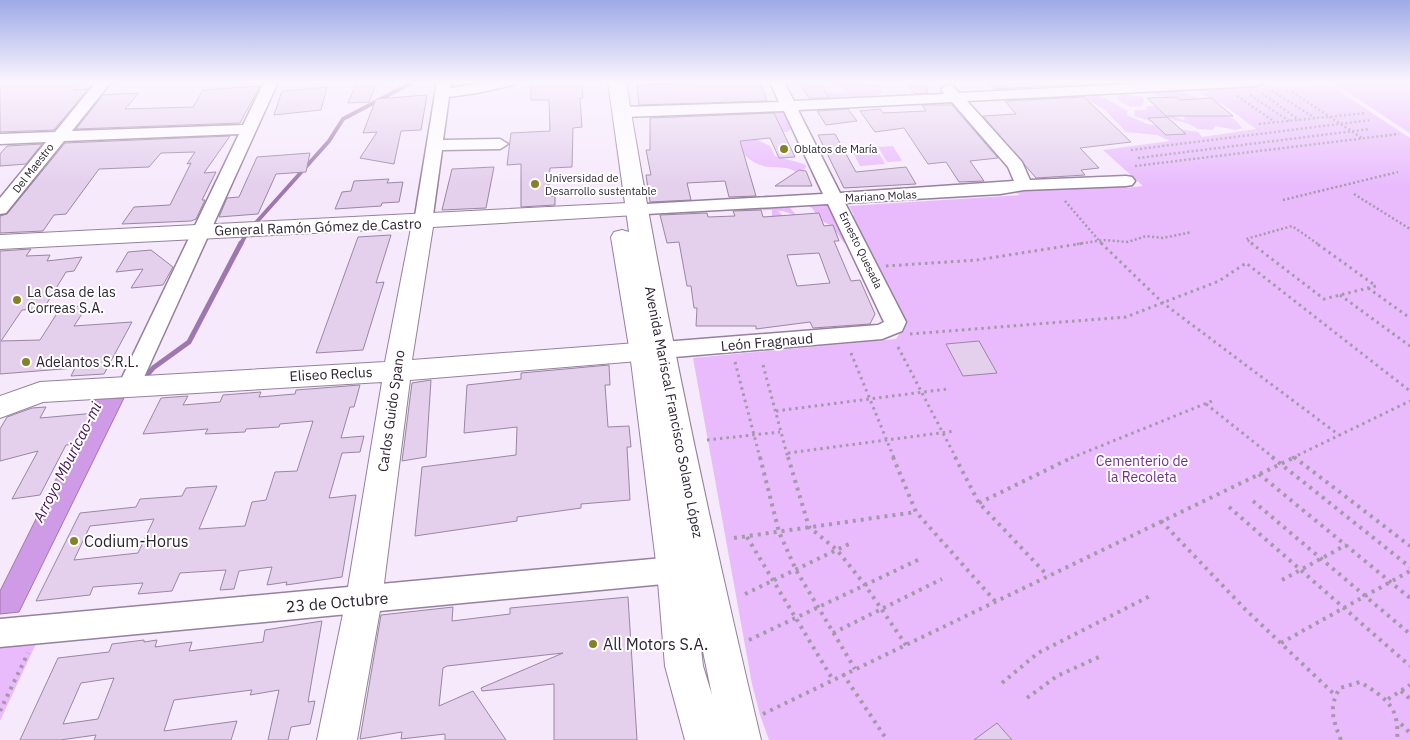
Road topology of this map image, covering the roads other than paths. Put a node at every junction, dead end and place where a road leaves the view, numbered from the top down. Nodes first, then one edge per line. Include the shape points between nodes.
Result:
1 (75, 117) edge
2 (254, 117) edge
3 (438, 117) edge
4 (607, 117) edge
5 (623, 117) edge
6 (793, 117) edge
7 (973, 117) edge
8 (248, 129) junction
9 (58, 136) junction
10 (0, 139) edge
11 (433, 144) junction
12 (500, 144) dead end
13 (1126, 181) dead end
14 (1024, 185) junction
15 (836, 198) junction
16 (0, 209) edge
17 (627, 210) junction
18 (422, 222) junction
19 (202, 231) junction
20 (0, 242) edge
21 (882, 332) joint
22 (653, 352) junction
23 (397, 371) junction
24 (122, 386) junction
25 (40, 392) junction
26 (0, 395) edge
27 (0, 407) edge
28 (674, 570) junction
29 (364, 600) junction
30 (13, 637) edge
31 (684, 666) junction
32 (337, 740) edge
33 (690, 740) edge
34 (705, 740) edge
35 (741, 740) edge

1 - 9 street, Del Maestro
2 - 8 street
3 - 11 street, Carlos Guido Spano
4 - 17 main road, Avenida Mariscal Francisco Solano López
5 - 17 main road, Avenida Mariscal Francisco Solano López
6 - 15 street, Ernesto Quesada
7 - 14 street via 1016,166
8 - 9 street
8 - 19 street
9 - 10 street
9 - 16 street, Del Maestro
11 - 12 street
11 - 18 street, Carlos Guido Spano
13 - 14 street, Mariano Molas
14 - 15 street, Mariano Molas
15 - 17 street, Mariano Molas
15 - 21 street, Ernesto Quesada via 895,322 890,330
17 - 18 main road, General Ramón Gómez de Castro
17 - 22 main road, Avenida Mariscal Francisco Solano López
18 - 19 main road, General Ramón Gómez de Castro
18 - 23 main road, Carlos Guido Spano
19 - 20 main road, General Ramón Gómez de Castro
19 - 24 street via 142,359
21 - 22 street, León Fragnaud
22 - 23 main road, Eliseo Reclus
22 - 28 main road, Avenida Mariscal Francisco Solano López
22 - 35 main road, Avenida Mariscal Francisco Solano López
23 - 24 main road, Eliseo Reclus
23 - 29 main road, Carlos Guido Spano
24 - 25 main road, Eliseo Reclus
25 - 26 street, Eliseo Reclus
25 - 27 main road, Eliseo Reclus
28 - 29 street, 23 de Octubre
28 - 31 main road, Avenida Mariscal Francisco Solano López
29 - 30 street, 23 de Octubre
29 - 32 main road, Carlos Guido Spano
31 - 33 main road
31 - 34 main road, Avenida Mariscal Francisco Solano López

